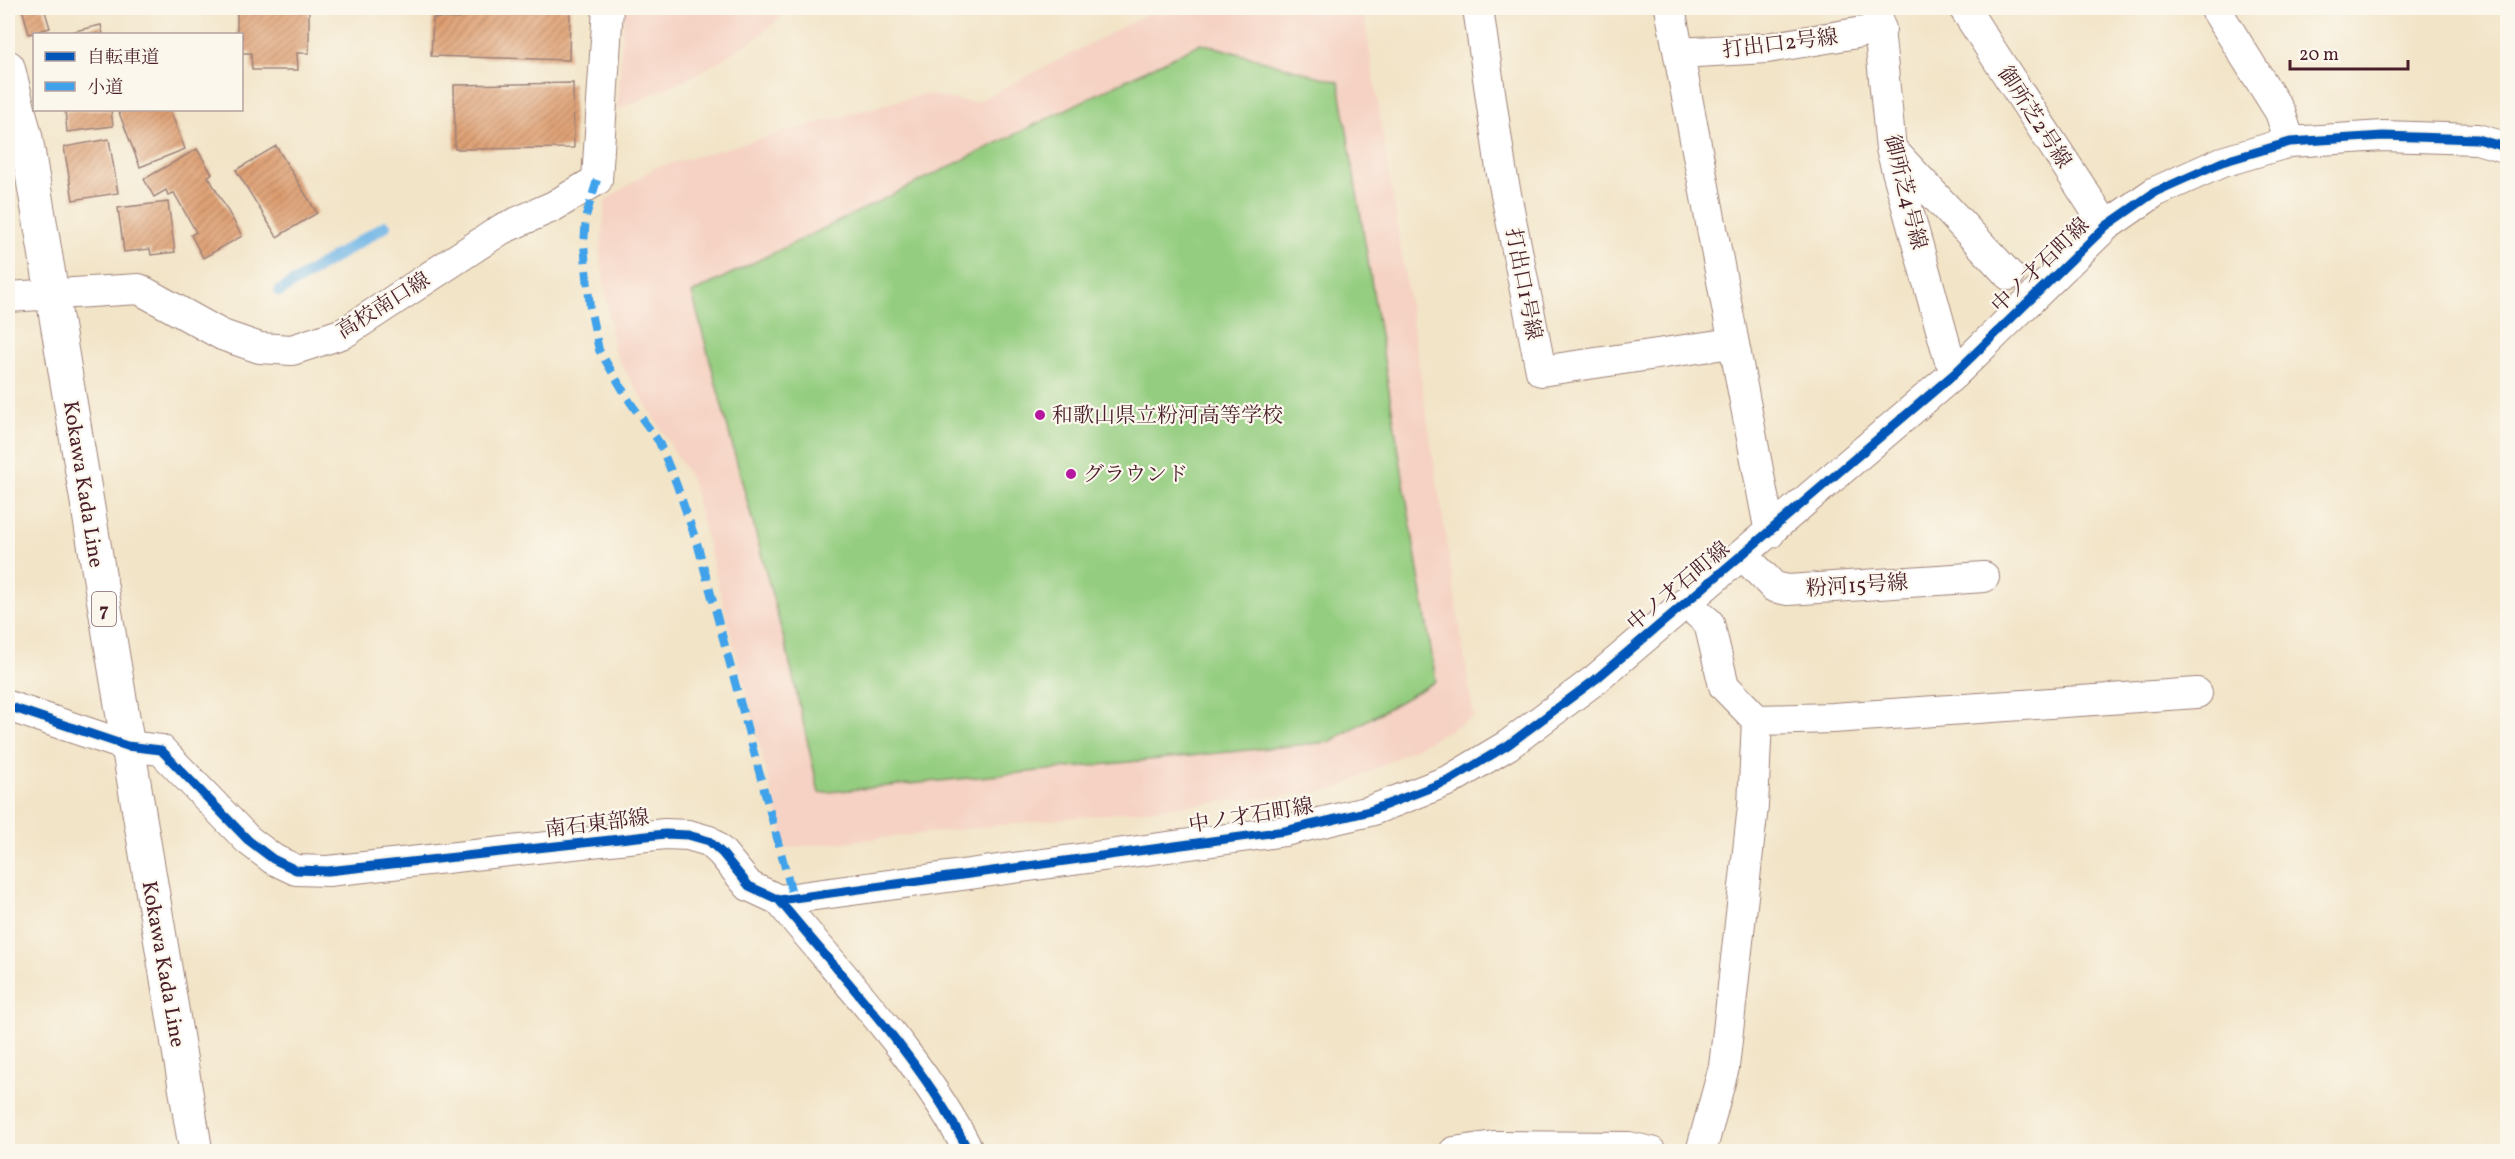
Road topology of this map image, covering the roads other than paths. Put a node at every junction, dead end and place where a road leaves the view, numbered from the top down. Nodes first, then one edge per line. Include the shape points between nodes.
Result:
1 (608, 8) edge
2 (1478, 8) edge
3 (1670, 8) edge
4 (1964, 8) edge
5 (2215, 8) edge
6 (1879, 18) edge
7 (1679, 53) junction
8 (8, 67) edge
9 (2290, 142) junction
10 (2508, 148) edge
11 (1891, 149) junction
12 (2106, 226) junction
13 (2009, 274) dead end
14 (52, 294) junction
15 (8, 297) edge
16 (1732, 343) junction
17 (1957, 371) junction
18 (1770, 533) junction
19 (1743, 555) junction
20 (1984, 577) dead end
21 (1686, 603) junction
22 (2197, 693) dead end
23 (8, 706) edge
24 (1757, 720) junction
25 (127, 746) junction
26 (779, 900) junction
27 (196, 1152) edge
28 (969, 1152) edge
29 (1454, 1152) edge
30 (1651, 1152) edge
31 (1701, 1152) edge

1 - 14 street, 高校南口線 via 597,180 554,207 502,229 344,333 292,350 260,348 222,334 139,289
2 - 16 street, 打出口1号線 via 1501,169 1541,371
3 - 7 street
4 - 12 street, 御所芝2号線
5 - 9 street via 2280,112
6 - 7 street, 打出口2号線 via 1767,48
6 - 11 street, 御所芝4号線
7 - 16 street
8 - 14 main road, Kokawa Kada Line / 7 via 26,138
9 - 10 street, 中ノ才石町線 via 2383,136 2465,138
9 - 12 street, 中ノ才石町線 via 2222,162 2155,192
11 - 13 street
11 - 17 street, 御所芝4号線 via 1949,358
12 - 17 street, 中ノ才石町線
14 - 15 street, 高校南口線
14 - 25 main road, Kokawa Kada Line / 7
16 - 18 street
17 - 18 street, 中ノ才石町線
18 - 19 street, 中ノ才石町線
19 - 20 street, 粉河15号線 via 1774,586 1788,590
19 - 21 street, 中ノ才石町線
21 - 24 street via 1709,623 1724,686
21 - 26 street, 中ノ才石町線 via 1596,679 1508,745 1450,780 1370,811 1285,831
22 - 24 street
23 - 25 street, 南石東部線
24 - 31 street via 1752,818 1724,1067
25 - 26 street, 南石東部線 via 161,750 248,840 273,859 297,870 328,872 665,834 688,835 709,841 748,886
25 - 27 main road, Kokawa Kada Line / 7
26 - 28 street, 南石東部線 via 914,1063
29 - 30 street via 1494,1146 1629,1147

